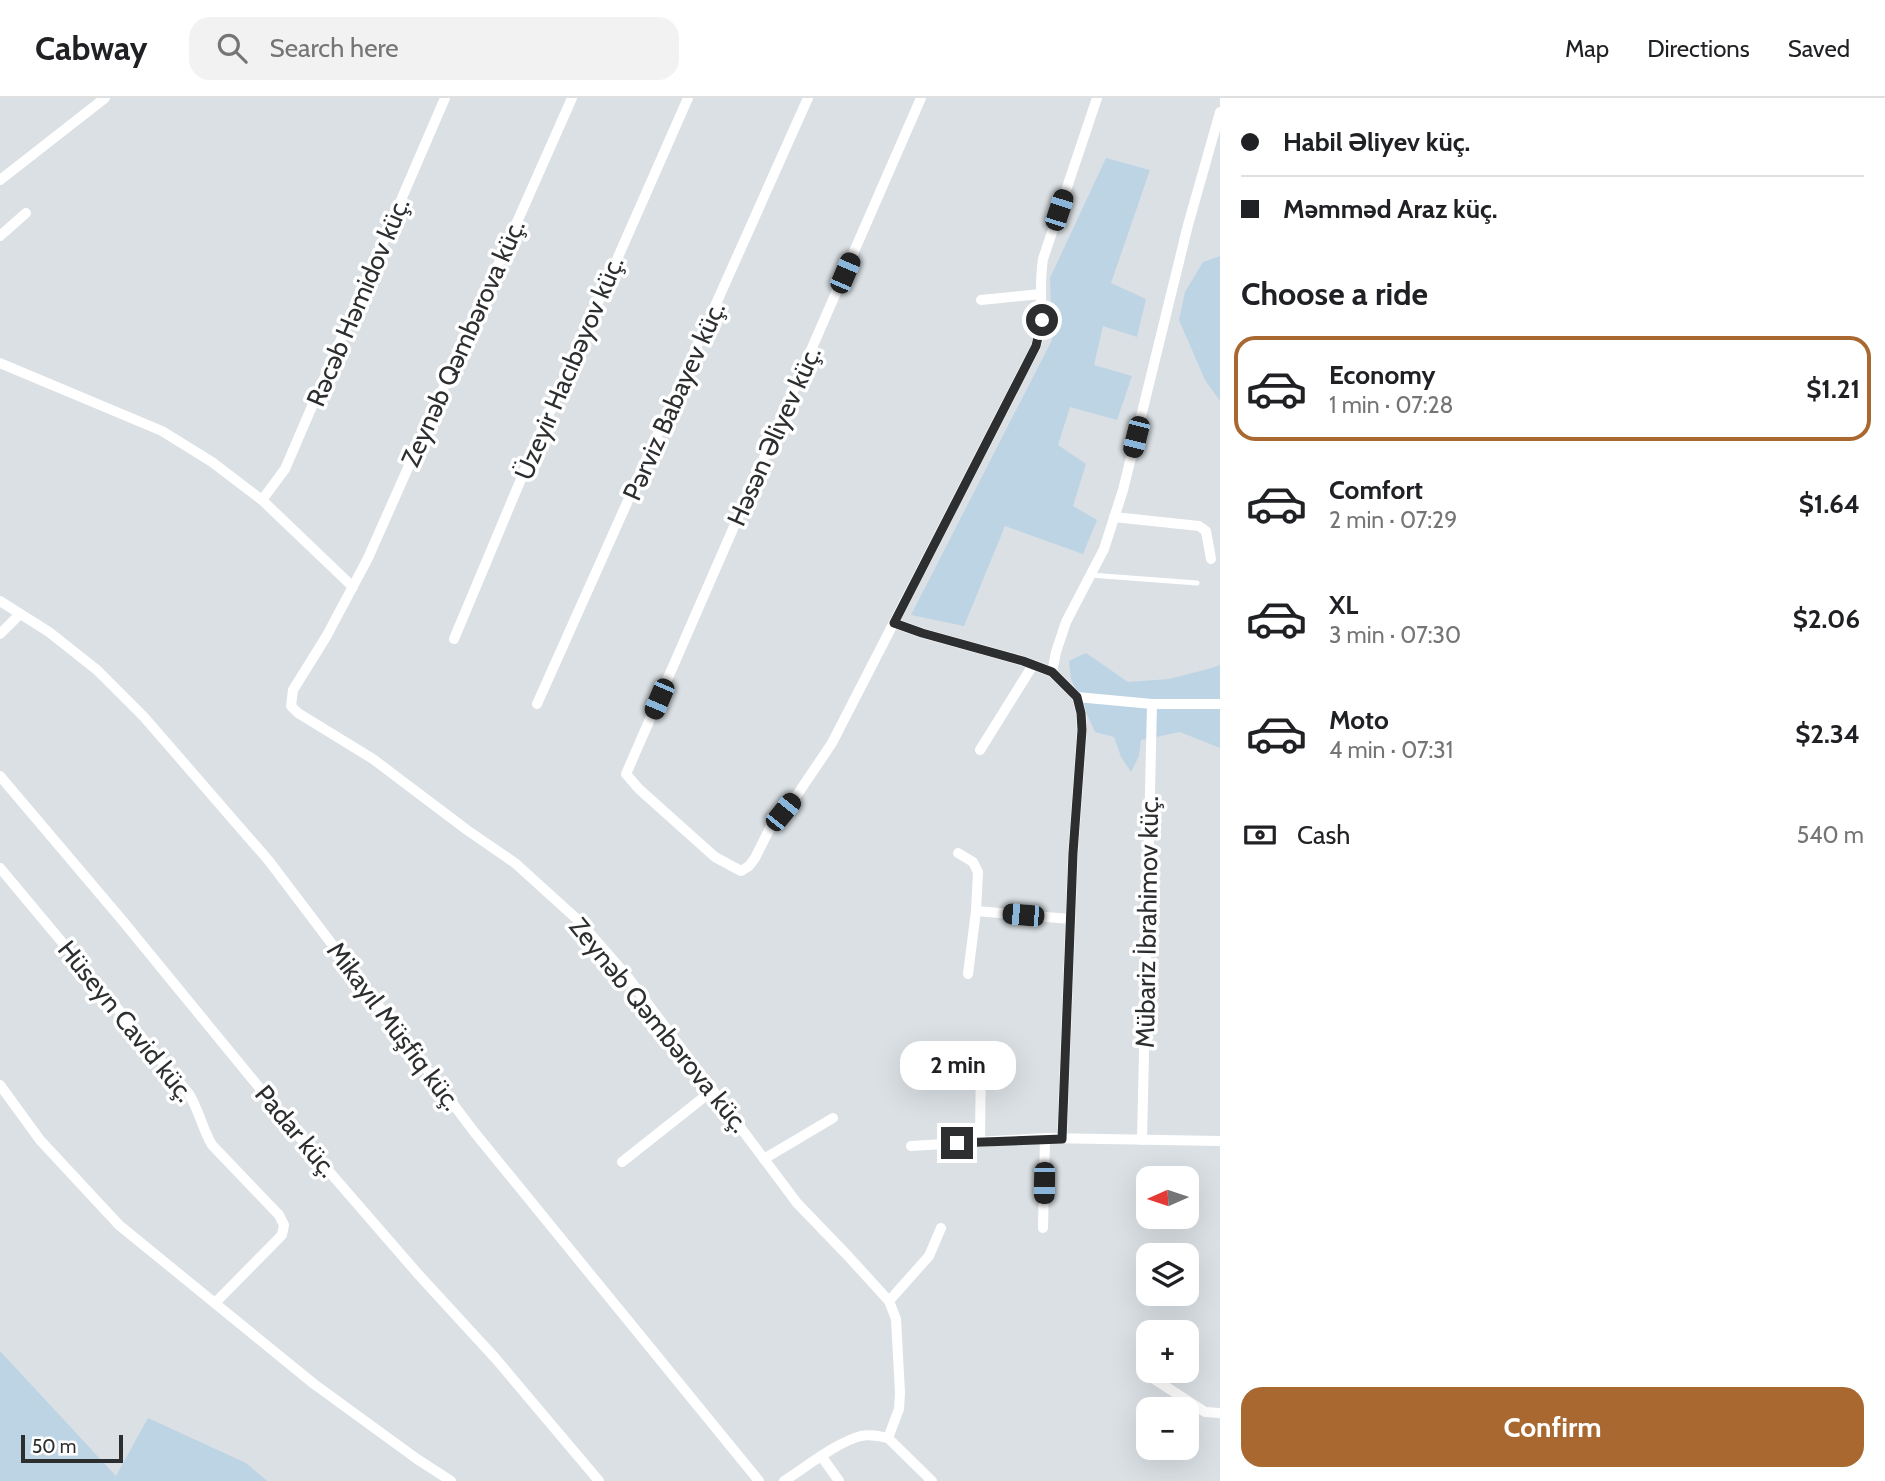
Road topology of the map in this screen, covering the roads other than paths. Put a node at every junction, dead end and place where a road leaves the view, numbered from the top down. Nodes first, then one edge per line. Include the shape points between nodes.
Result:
1 (105, 98) edge
2 (445, 98) edge
3 (572, 98) edge
4 (688, 98) edge
5 (808, 98) edge
6 (921, 98) edge
7 (1097, 98) edge
8 (1220, 112) edge
9 (0, 180) edge
10 (26, 214) dead end
11 (0, 236) edge
12 (1041, 294) junction
13 (982, 300) dead end
14 (0, 363) edge
15 (262, 500) junction
16 (1114, 517) junction
17 (1211, 559) dead end
18 (1090, 575) junction
19 (1197, 583) dead end
20 (353, 587) junction
21 (0, 601) edge
22 (20, 614) junction
23 (894, 623) junction
24 (0, 634) edge
25 (454, 639) dead end
26 (1033, 665) junction
27 (1052, 672) junction
28 (1077, 697) junction
29 (537, 704) dead end
30 (1152, 704) junction
31 (1220, 704) edge
32 (980, 750) dead end
33 (0, 776) edge
34 (958, 853) dead end
35 (0, 868) edge
36 (976, 911) junction
37 (1070, 919) junction
38 (968, 974) dead end
39 (981, 1050) dead end
40 (0, 1085) edge
41 (713, 1090) junction
42 (833, 1118) dead end
43 (1045, 1138) junction
44 (1062, 1139) junction
45 (1142, 1140) junction
46 (1220, 1141) edge
47 (980, 1142) junction
48 (911, 1146) dead end
49 (764, 1159) junction
50 (622, 1162) dead end
51 (941, 1228) dead end
52 (1043, 1228) dead end
53 (890, 1301) junction
54 (215, 1303) junction
55 (1160, 1383) edge
56 (1220, 1413) edge
57 (888, 1438) junction
58 (822, 1457) junction
59 (451, 1481) edge
60 (599, 1481) edge
61 (759, 1481) edge
62 (785, 1481) edge
63 (838, 1481) edge
64 (932, 1481) edge

1 - 9 street
2 - 15 street, Rəcəb Həmidov küç. via 285,469
3 - 20 street, Zeynəb Qəmbərova küç.
4 - 25 street, Üzeyir Hacıbəyov küç.
5 - 29 street, Pərviz Babayev küç.
6 - 23 street, Həsən Əliyev küç. via 626,774 715,857 741,872 832,743
7 - 12 street via 1043,259
8 - 16 street
10 - 11 street
12 - 13 street
12 - 23 street via 1036,346
14 - 15 street via 162,431
15 - 20 street
16 - 17 street via 1199,526 1206,531
16 - 18 street
18 - 19 lane
18 - 27 street via 1066,622
20 - 41 street, Zeynəb Qəmbərova küç. via 293,690 291,706 373,759 534,879 579,921 626,976
21 - 22 street, Mikayıl Müşfiq küç.
22 - 24 street
22 - 61 street, Mikayıl Müşfiq küç. via 97,670 269,861 475,1133
23 - 26 street
26 - 27 street
26 - 32 street
27 - 28 street
28 - 30 street
28 - 37 street via 1082,730
30 - 31 street
30 - 45 street, Mübariz İbrahimov küç.
33 - 60 street, Padar küç. via 307,1146
34 - 36 street via 974,862 978,872
35 - 54 street, Hüseyn Cavid küç. via 189,1094 212,1144 284,1225 282,1234
36 - 37 street
36 - 38 street
37 - 44 street
39 - 47 street
40 - 54 street via 40,1140 119,1225
41 - 49 street, Zeynəb Qəmbərova küç.
41 - 50 street
42 - 49 street
43 - 44 street
43 - 47 street
43 - 52 street
44 - 45 street
45 - 46 street
47 - 48 street
49 - 53 street, Zeynəb Qəmbərova küç. via 797,1203
51 - 53 street via 929,1256
53 - 57 street via 897,1319 900,1393
54 - 59 street via 314,1384
55 - 56 street via 1205,1412
57 - 58 street via 862,1436
57 - 64 street
58 - 62 street
58 - 63 street

